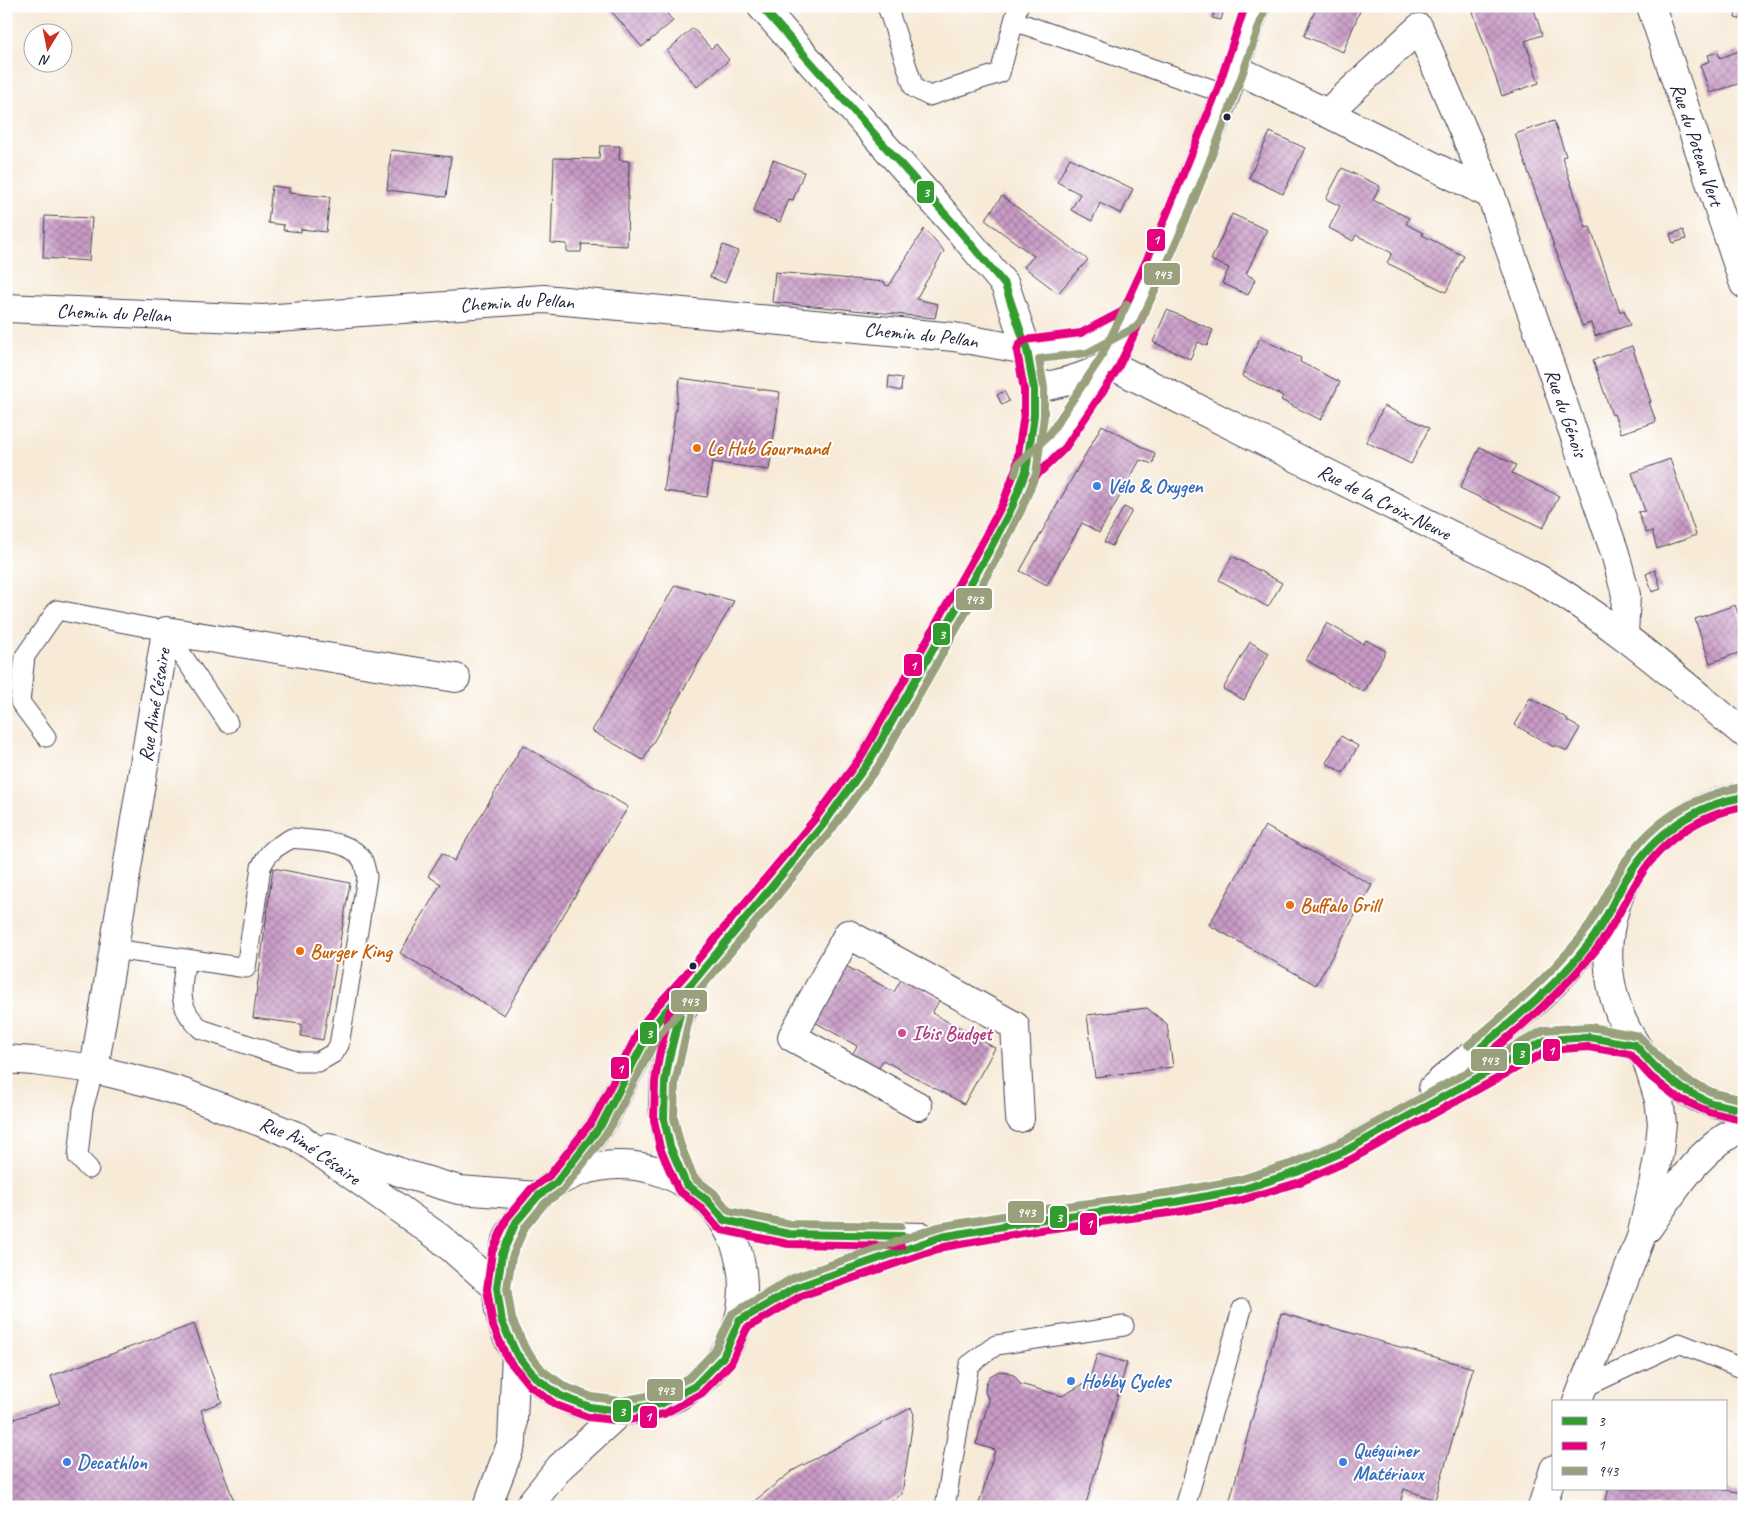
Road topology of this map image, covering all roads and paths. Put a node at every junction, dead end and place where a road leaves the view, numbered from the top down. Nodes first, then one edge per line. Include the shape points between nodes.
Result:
1 (760, 6) edge
2 (887, 6) edge
3 (1256, 6) edge
4 (1651, 6) edge
5 (1016, 14) edge
6 (1231, 82) junction
7 (1326, 112) junction
8 (1491, 195) junction
9 (1744, 284) edge
10 (6, 308) edge
11 (1132, 318) junction
12 (1027, 350) junction
13 (1109, 364) junction
14 (1034, 389) junction
15 (1026, 471) junction
16 (166, 631) junction
17 (1624, 635) junction
18 (456, 678) dead end
19 (228, 723) dead end
20 (1742, 732) dead end
21 (46, 737) dead end
22 (1744, 797) edge
23 (1619, 895) junction
24 (113, 949) junction
25 (186, 960) junction
26 (693, 982) junction
27 (1641, 1052) junction
28 (6, 1059) edge
29 (94, 1069) junction
30 (918, 1106) dead end
31 (1744, 1110) edge
32 (1020, 1118) dead end
33 (1396, 1121) junction
34 (1744, 1128) edge
35 (297, 1136) junction
36 (89, 1169) dead end
37 (686, 1184) junction
38 (547, 1190) junction
39 (724, 1220) junction
40 (941, 1237) junction
41 (1642, 1237) junction
42 (497, 1288) junction
43 (1242, 1309) dead end
44 (740, 1321) junction
45 (1124, 1326) dead end
46 (516, 1353) junction
47 (1744, 1368) edge
48 (1579, 1396) edge
49 (621, 1411) junction
50 (1552, 1475) edge
51 (488, 1507) edge
52 (528, 1507) edge
53 (945, 1507) edge
54 (1185, 1507) edge
55 (1542, 1507) edge

1 - 12 street via 1005,285
2 - 5 lane via 914,88 929,96 1000,72
3 - 6 street
4 - 9 street, Rue du Poteau Vert
5 - 6 lane
6 - 7 street
6 - 11 street
7 - 8 street
7 - 8 street, Rue du Génois via 1419,28
8 - 17 street, Rue du Génois via 1615,553 1626,595
10 - 12 street, Chemin du Pellan via 263,319 544,299 954,337
11 - 12 street, Chemin du Pellan via 1084,343
11 - 13 street
12 - 14 street
13 - 14 street via 1092,374
13 - 15 street via 1057,442
13 - 17 street, Rue de la Croix-Neuve via 1539,579
14 - 15 street via 1034,416
15 - 26 street via 989,551 870,760 822,826
16 - 18 street, Rue Aimé Césaire
16 - 19 lane
16 - 21 lane via 57,610 25,656 20,702
16 - 24 street, Rue Aimé Césaire
17 - 20 street, Rue de la Croix-Neuve
22 - 23 street via 1708,806 1661,836 1640,858
23 - 27 street via 1610,926 1609,979 1616,1006
23 - 33 street via 1569,968 1521,1014
24 - 25 lane
24 - 29 street, Rue Aimé Césaire
25 - 25 lane via 181,992 183,1006 190,1020 201,1029 299,1062 318,1062 334,1053 339,1045 367,877 363,862 352,849 335,844 292,838 278,845 266,855 261,867 246,968
26 - 37 street via 678,1021 665,1082 664,1119 670,1146
26 - 38 street via 650,1031 600,1125
27 - 31 street via 1668,1080 1690,1094 1713,1105
27 - 33 street via 1589,1037 1546,1040
27 - 41 street via 1660,1100 1662,1123
28 - 29 street, Rue Aimé Césaire
29 - 35 street, Rue Aimé Césaire via 184,1093
29 - 36 lane via 82,1109 78,1157
30 - 32 street via 792,1037 848,934 1015,1026
33 - 40 street via 1345,1151 1297,1172 1240,1190
34 - 41 street via 1715,1145 1689,1168
35 - 38 street via 459,1190
35 - 42 street, Rue Aimé Césaire via 440,1238
37 - 38 street via 662,1172 635,1165 608,1165 581,1171
37 - 39 street via 707,1200
38 - 42 street via 516,1222 502,1254
39 - 40 street via 789,1234
39 - 44 street via 738,1250 744,1283
40 - 44 street via 797,1288
41 - 48 street
42 - 46 street via 502,1322
43 - 54 lane
44 - 49 street via 723,1357 696,1386 660,1404
45 - 53 lane via 996,1345 969,1365
46 - 49 street via 536,1378 561,1396 590,1407
46 - 51 street via 512,1442
47 - 48 lane via 1679,1343
49 - 52 street via 560,1467
50 - 55 street

